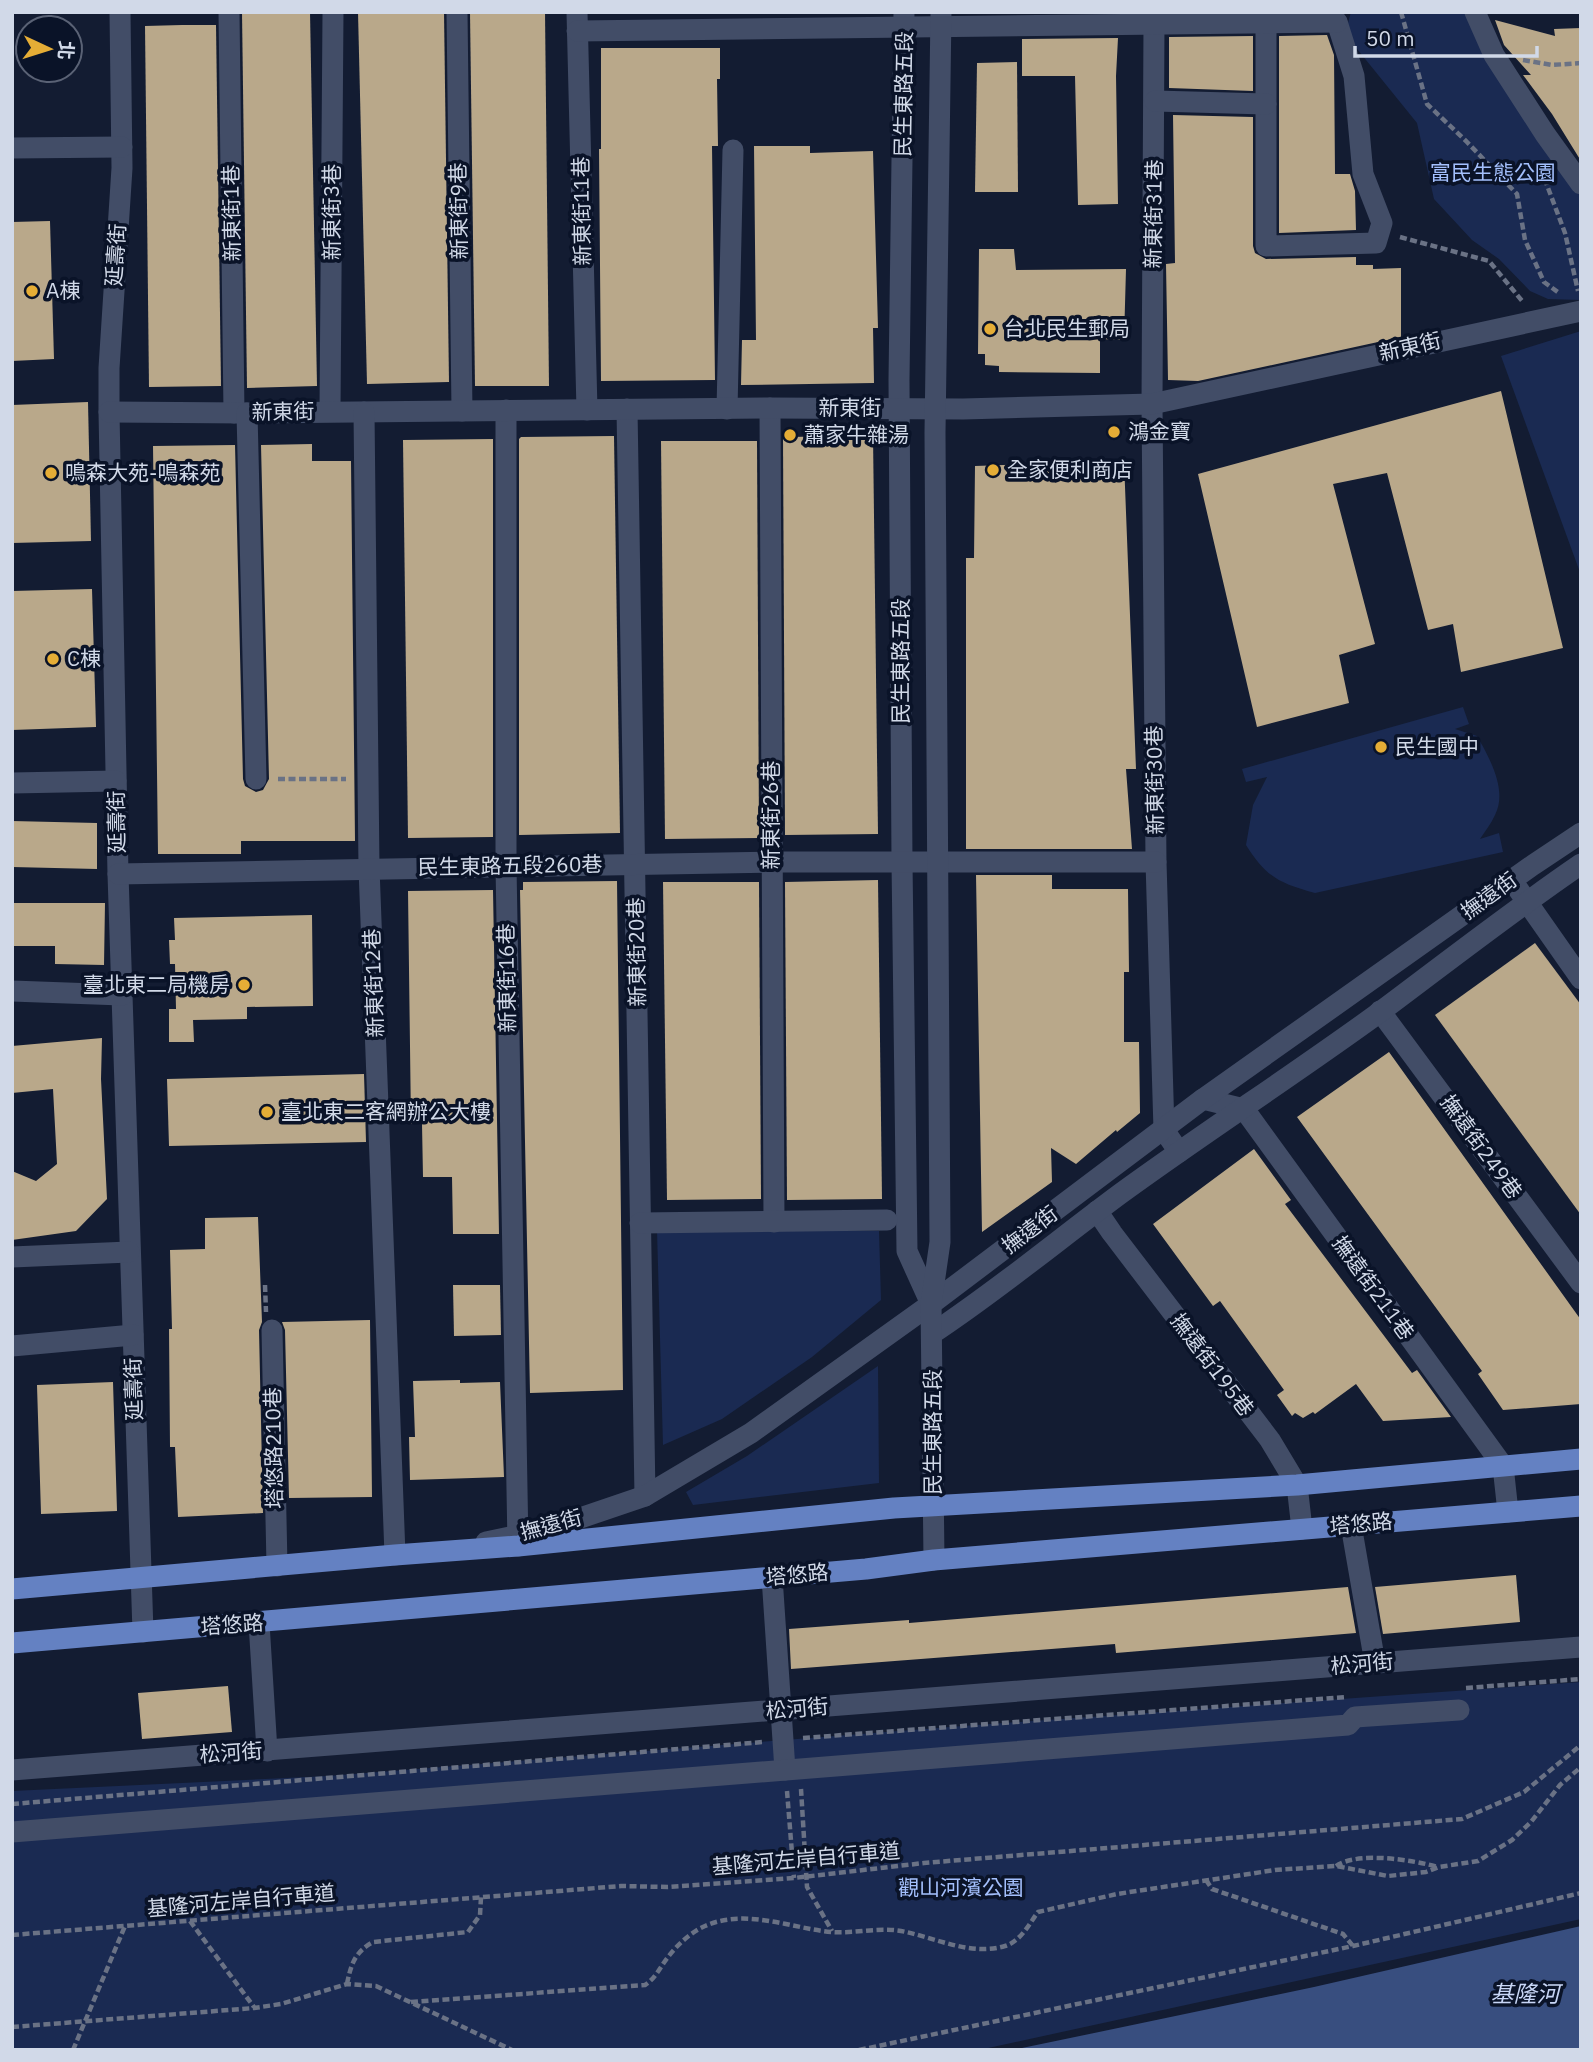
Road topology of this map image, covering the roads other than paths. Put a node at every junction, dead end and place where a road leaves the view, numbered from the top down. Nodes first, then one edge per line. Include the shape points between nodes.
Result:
1 (120, 12) edge
2 (229, 12) edge
3 (333, 12) edge
4 (457, 12) edge
5 (1475, 12) edge
6 (1338, 17) edge
7 (941, 19) edge
8 (970, 19) edge
9 (872, 20) edge
10 (905, 20) edge
11 (577, 22) edge
12 (1266, 23) junction
13 (1154, 24) junction
14 (904, 56) junction
15 (940, 59) junction
16 (1155, 101) junction
17 (1265, 104) junction
18 (122, 147) junction
19 (12, 148) edge
20 (733, 150) dead end
21 (1581, 184) edge
22 (1579, 302) edge
23 (1152, 404) junction
24 (770, 408) junction
25 (900, 408) junction
26 (627, 409) junction
27 (727, 409) junction
28 (935, 409) junction
29 (506, 410) junction
30 (587, 410) junction
31 (330, 411) junction
32 (462, 411) junction
33 (109, 412) junction
34 (364, 412) junction
35 (240, 413) junction
36 (256, 779) road end
37 (116, 781) junction
38 (12, 783) edge
39 (1581, 833) edge
40 (771, 862) junction
41 (902, 862) junction
42 (936, 862) junction
43 (1156, 862) junction
44 (636, 863) junction
45 (1581, 864) edge
46 (506, 866) junction
47 (369, 868) junction
48 (118, 874) junction
49 (1511, 880) junction
50 (1526, 901) junction
51 (1581, 979) edge
52 (12, 991) edge
53 (122, 995) junction
54 (1381, 1011) junction
55 (1203, 1100) junction
56 (1244, 1109) junction
57 (1164, 1130) junction
58 (1178, 1152) junction
59 (1097, 1211) junction
60 (887, 1220) dead end
61 (774, 1222) junction
62 (640, 1223) junction
63 (129, 1252) junction
64 (12, 1257) edge
65 (1581, 1283) edge
66 (932, 1304) junction
67 (272, 1330) dead end
68 (933, 1333) junction
69 (133, 1335) junction
70 (12, 1346) edge
71 (1581, 1459) edge
72 (1503, 1466) junction
73 (1297, 1485) junction
74 (645, 1496) junction
75 (933, 1505) junction
76 (1581, 1506) edge
77 (1508, 1512) junction
78 (1351, 1525) junction
79 (1302, 1529) junction
80 (517, 1541) junction
81 (395, 1555) junction
82 (934, 1560) junction
83 (277, 1566) junction
84 (772, 1577) junction
85 (140, 1579) junction
86 (12, 1589) edge
87 (259, 1623) junction
88 (143, 1632) junction
89 (12, 1643) edge
90 (1581, 1647) edge
91 (1375, 1663) junction
92 (782, 1710) junction
93 (1459, 1710) dead end
94 (267, 1751) junction
95 (792, 1769) junction
96 (12, 1770) edge
97 (12, 1832) edge

1 - 18 street, 延壽街
2 - 35 street, 新東街1巷
3 - 31 street, 新東街3巷
4 - 32 street, 新東街9巷
5 - 21 street via 1494,55
6 - 12 street
6 - 17 street via 1354,76 1363,174 1382,223 1376,243 1266,246
7 - 8 street
7 - 10 street
7 - 15 street, 民生東路五段
8 - 13 street
8 - 15 street
9 - 10 street
9 - 11 street
9 - 14 street
10 - 14 street, 民生東路五段
11 - 30 street, 新東街11巷
12 - 13 street
12 - 17 street
13 - 16 street, 新東街31巷
14 - 25 street, 民生東路五段
15 - 28 street, 民生東路五段
16 - 17 street
16 - 23 street, 新東街31巷
18 - 19 street
18 - 33 street, 延壽街
20 - 27 street
22 - 23 street, 新東街 via 1536,319
23 - 28 street, 新東街
23 - 43 street, 新東街30巷
24 - 25 street, 新東街
24 - 27 street, 新東街
24 - 40 street, 新東街26巷
25 - 28 street, 新東街
25 - 41 street, 民生東路五段
26 - 27 street, 新東街
26 - 30 street, 新東街
26 - 44 street, 新東街20巷
28 - 42 street, 民生東路五段
29 - 30 street, 新東街
29 - 32 street, 新東街
29 - 46 street, 新東街16巷
31 - 34 street, 新東街
31 - 35 street, 新東街
32 - 34 street, 新東街
33 - 35 street, 新東街
33 - 37 street, 延壽街
34 - 47 street, 新東街12巷
35 - 36 street, 新東街1巷
37 - 38 street
37 - 48 street, 延壽街
39 - 49 street, 撫遠街
40 - 41 street, 民生東路五段260巷
40 - 44 street, 民生東路五段260巷
40 - 61 street, 新東街26巷
41 - 42 street, 民生東路五段260巷
41 - 66 street, 民生東路五段 via 907,1251
42 - 43 street, 民生東路五段260巷
42 - 66 street, 民生東路五段 via 940,1242
43 - 57 street, 新東街30巷
44 - 46 street, 民生東路五段260巷
44 - 62 street, 新東街20巷
45 - 50 street, 撫遠街
46 - 47 street, 民生東路五段260巷
46 - 80 street, 新東街16巷
47 - 48 street, 民生東路五段260巷
47 - 81 street, 新東街12巷
48 - 53 street, 延壽街
49 - 50 street
49 - 55 street, 撫遠街
50 - 51 street
50 - 54 street, 撫遠街
52 - 53 street
53 - 63 street, 延壽街
54 - 56 street, 撫遠街
54 - 65 street, 撫遠街249巷
55 - 56 street
55 - 57 street, 撫遠街
56 - 58 street, 撫遠街
56 - 72 street, 撫遠街211巷
57 - 58 street
57 - 66 street, 撫遠街
58 - 59 street, 撫遠街
59 - 68 street, 撫遠街 via 974,1307
59 - 73 street, 撫遠街195巷 via 1270,1440
60 - 61 street
61 - 62 street
62 - 74 street, 新東街20巷
63 - 64 street
63 - 69 street, 延壽街
66 - 68 street, 民生東路五段
66 - 74 street, 撫遠街 via 751,1433
67 - 83 street, 塔悠路210巷
68 - 75 street, 民生東路五段
69 - 70 street
69 - 85 street, 延壽街
71 - 72 main road
72 - 73 main road
72 - 77 street
73 - 75 main road
73 - 79 street, 撫遠街195巷
74 - 80 street, 撫遠街
75 - 80 main road
75 - 82 street, 民生東路五段
76 - 77 main road, 塔悠路
77 - 78 main road, 塔悠路
78 - 79 main road, 塔悠路
78 - 91 street
79 - 82 main road, 塔悠路
80 - 81 main road
81 - 83 main road
82 - 84 main road, 塔悠路
83 - 85 main road
84 - 87 main road, 塔悠路
84 - 92 street
85 - 86 main road
85 - 88 street, 延壽街
87 - 88 main road, 塔悠路
87 - 94 street
88 - 89 main road, 塔悠路
90 - 91 street, 松河街
91 - 92 street, 松河街
92 - 94 street, 松河街
92 - 95 street
93 - 95 street via 1355,1717 1348,1725
94 - 96 street, 松河街
95 - 97 street

